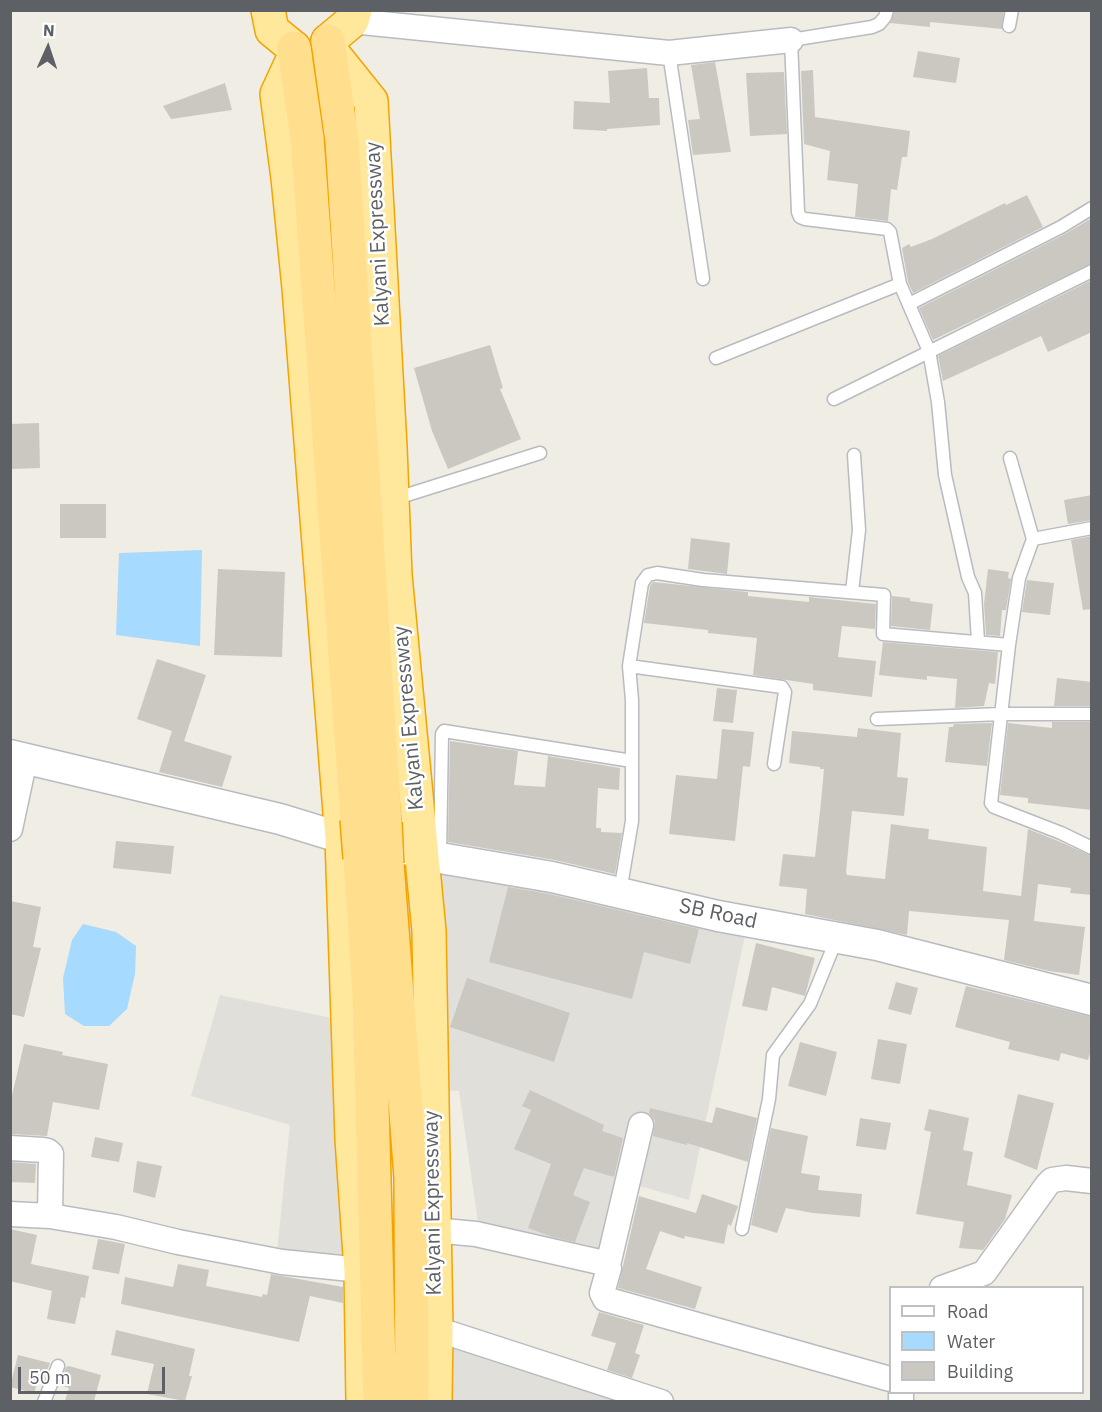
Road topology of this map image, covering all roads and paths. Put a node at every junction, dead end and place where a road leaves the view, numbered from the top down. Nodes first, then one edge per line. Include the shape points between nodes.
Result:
1 (268, 10) edge
2 (887, 10) edge
3 (1012, 10) edge
4 (1009, 26) dead end
5 (341, 31) edge
6 (791, 40) junction
7 (669, 53) junction
8 (1092, 208) edge
9 (1092, 271) edge
10 (703, 279) dead end
11 (900, 284) junction
12 (909, 304) junction
13 (929, 351) junction
14 (716, 358) dead end
15 (834, 399) dead end
16 (540, 453) dead end
17 (854, 455) dead end
18 (1010, 458) dead end
19 (392, 499) junction
20 (1092, 528) edge
21 (1033, 539) junction
22 (852, 592) junction
23 (978, 641) junction
24 (1009, 645) junction
25 (629, 666) junction
26 (1001, 714) junction
27 (1092, 714) edge
28 (877, 719) dead end
29 (18, 757) edge
30 (632, 761) junction
31 (774, 764) dead end
32 (10, 829) edge
33 (366, 840) junction
34 (1092, 848) edge
35 (431, 855) junction
36 (620, 892) junction
37 (837, 938) junction
38 (1092, 1000) edge
39 (641, 1125) dead end
40 (10, 1148) edge
41 (1092, 1181) edge
42 (10, 1214) edge
43 (50, 1216) junction
44 (742, 1229) dead end
45 (433, 1230) junction
46 (608, 1265) junction
47 (361, 1270) junction
48 (945, 1286) edge
49 (436, 1329) junction
50 (58, 1366) dead end
51 (889, 1378) edge
52 (44, 1401) edge
53 (363, 1401) edge
54 (380, 1401) edge
55 (412, 1401) edge
56 (435, 1401) edge
57 (661, 1401) edge

1 - 33 highway via 272,30 294,51 307,138
2 - 6 lane via 885,18 872,27
3 - 4 lane
5 - 7 street
5 - 19 highway, Kalyani Expressway via 371,101
5 - 33 highway
6 - 7 street
6 - 11 lane via 800,217 887,230
7 - 10 lane
8 - 12 lane
9 - 13 lane
11 - 12 lane
11 - 14 lane
12 - 13 lane
13 - 15 lane
13 - 23 lane via 945,475 975,593
16 - 19 lane
17 - 22 lane via 859,522
18 - 21 lane
19 - 35 highway, Kalyani Expressway via 395,575
20 - 21 lane
21 - 24 lane via 1019,578
22 - 23 lane via 886,596 883,634
22 - 25 lane via 648,575 642,583
23 - 24 lane
24 - 26 lane
25 - 30 lane
25 - 31 lane via 782,687 785,692
26 - 27 lane
26 - 28 lane
26 - 34 lane via 991,802 994,807
29 - 32 street
29 - 33 street, SB Road
30 - 35 lane via 444,731
30 - 36 lane via 632,821
33 - 35 street, SB Road
33 - 47 highway via 352,1139
33 - 54 highway
33 - 55 highway via 411,1178
35 - 36 street, SB Road
35 - 45 highway, Kalyani Expressway
36 - 37 street, SB Road via 718,916
37 - 38 street, SB Road
37 - 44 lane via 810,1004 773,1055 769,1099
39 - 46 street
40 - 43 street via 51,1154
41 - 48 street via 1052,1180 984,1273
42 - 43 street
43 - 47 street via 282,1262
45 - 46 street via 476,1234
45 - 49 highway, Kalyani Expressway
46 - 51 street via 602,1293 605,1299
47 - 53 highway
49 - 56 highway, Kalyani Expressway
49 - 57 street
50 - 52 lane

